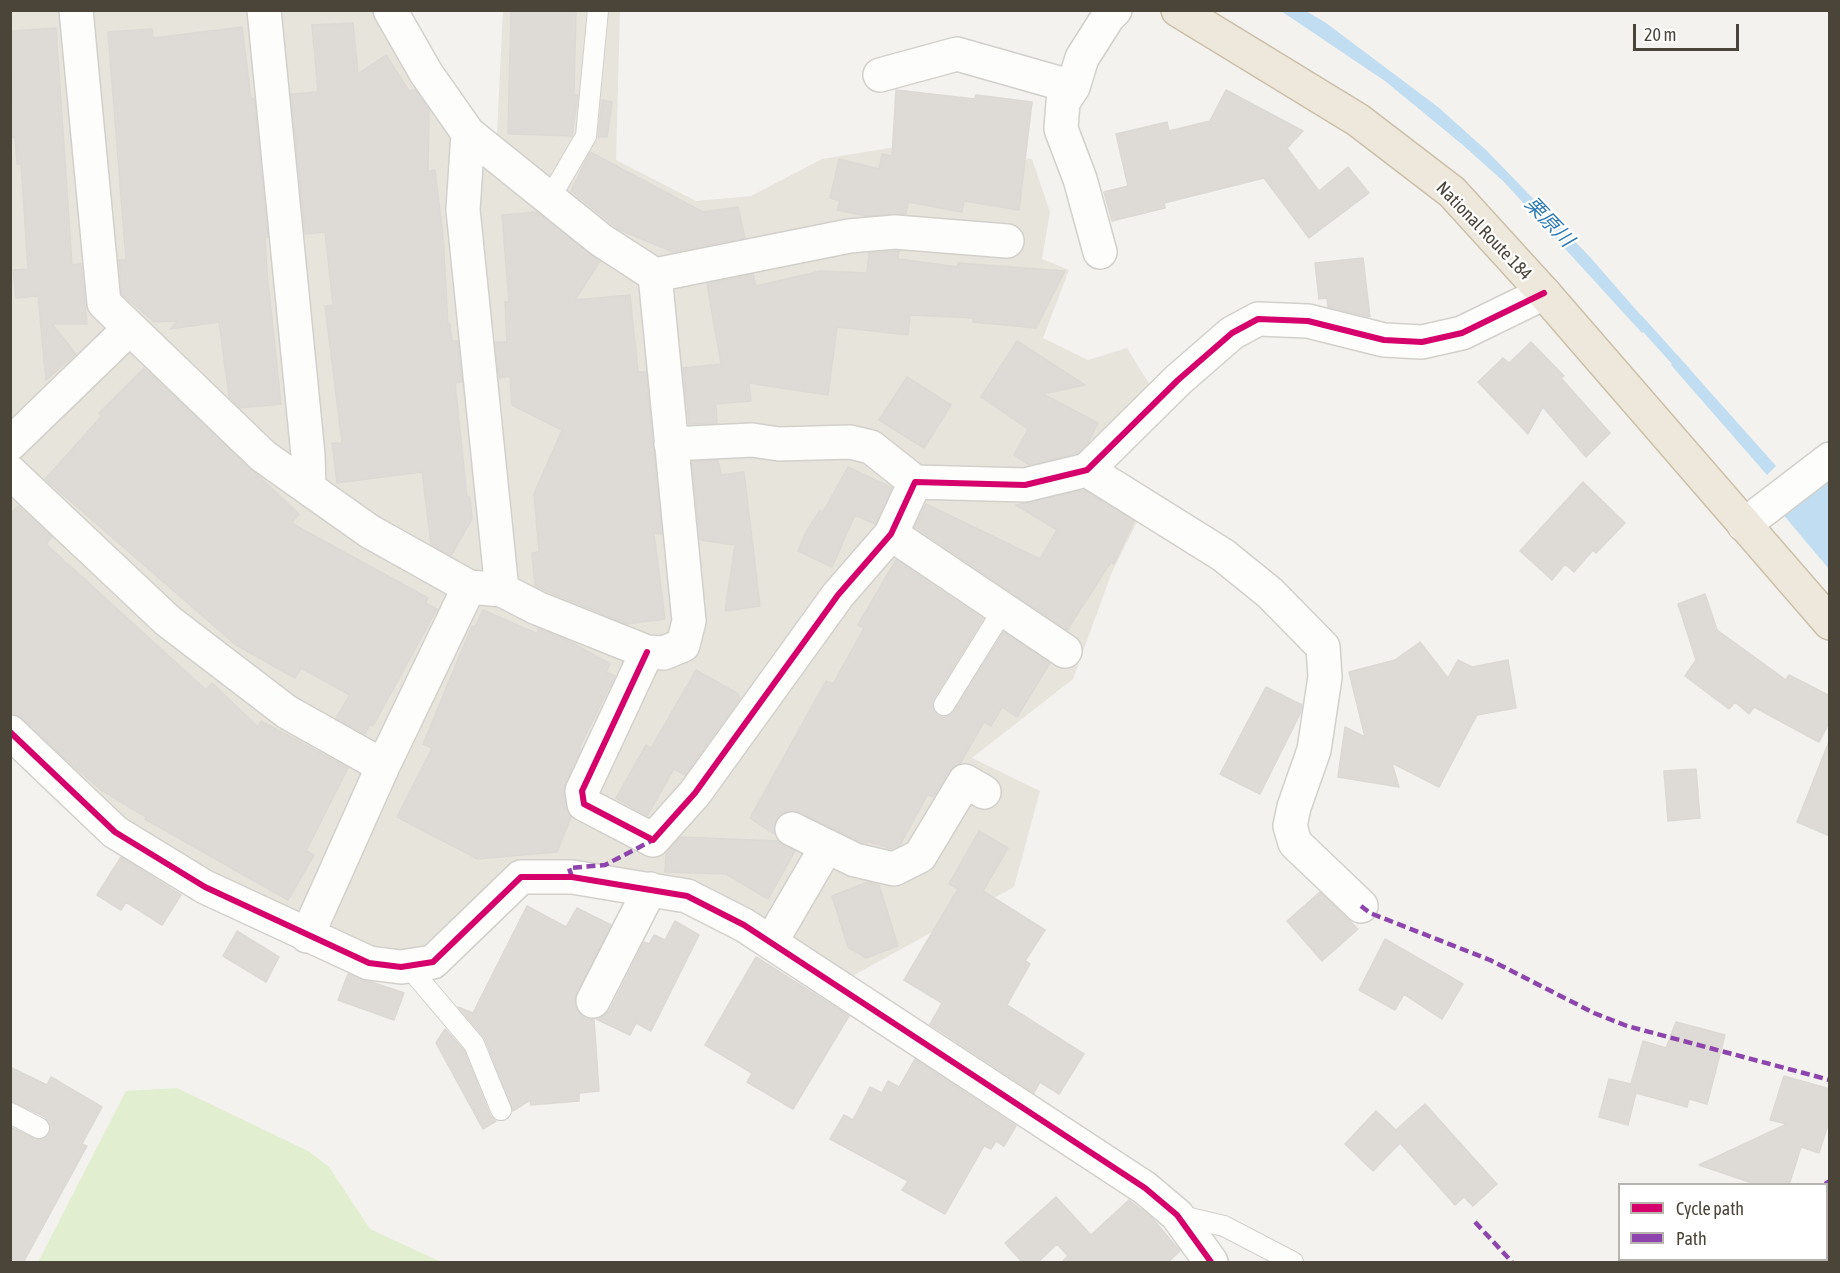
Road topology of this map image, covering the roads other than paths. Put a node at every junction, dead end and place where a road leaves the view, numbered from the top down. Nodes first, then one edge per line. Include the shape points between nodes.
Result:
1 (76, 10) edge
2 (264, 10) edge
3 (390, 10) edge
4 (598, 10) edge
5 (1115, 10) edge
6 (1178, 10) edge
7 (880, 75) dead end
8 (1073, 87) junction
9 (468, 133) junction
10 (550, 198) junction
11 (1007, 241) dead end
12 (1100, 252) dead end
13 (655, 275) junction
14 (1544, 293) junction
15 (130, 328) junction
16 (10, 444) edge
17 (671, 444) junction
18 (1830, 459) edge
19 (1087, 470) junction
20 (10, 472) edge
21 (915, 482) junction
22 (309, 488) junction
23 (1744, 525) junction
24 (891, 534) junction
25 (469, 587) junction
26 (502, 590) junction
27 (1004, 610) junction
28 (1830, 623) edge
29 (1065, 651) dead end
30 (647, 652) junction
31 (944, 705) dead end
32 (10, 732) edge
33 (384, 766) junction
34 (984, 792) dead end
35 (792, 829) dead end
36 (827, 846) junction
37 (650, 889) junction
38 (1361, 906) dead end
39 (307, 936) junction
40 (771, 942) junction
41 (408, 966) junction
42 (593, 1001) dead end
43 (501, 1110) dead end
44 (10, 1113) edge
45 (39, 1128) dead end
46 (1177, 1215) junction
47 (1211, 1263) edge
48 (1293, 1263) edge

1 - 15 street via 105,303
2 - 22 street
3 - 9 street via 426,73
4 - 10 lane via 586,136
5 - 8 street via 1082,58
6 - 14 highway, National Route 184 via 1358,120 1452,192
7 - 8 street via 957,54
8 - 12 street via 1063,102 1061,129
9 - 10 street
9 - 26 street via 463,210
10 - 13 street via 601,240
11 - 13 street via 895,232 849,236
13 - 17 street
14 - 19 street via 1462,333 1422,342 1384,340 1308,321 1258,320 1232,333
14 - 23 highway, National Route 184
15 - 16 street
15 - 22 street via 263,456
17 - 21 street via 752,440 779,444 850,442 870,447
17 - 30 street via 689,621 683,645 664,653
18 - 23 street
19 - 21 street via 1025,485
19 - 38 street via 1223,555 1270,593 1323,647 1325,677 1314,750 1290,826 1295,843
20 - 33 street via 168,621 287,712
21 - 24 street
22 - 25 street via 369,531
23 - 28 highway, National Route 184
24 - 27 street
24 - 30 street via 838,595 695,793 653,840 584,804 582,791
25 - 26 street
25 - 33 street
26 - 30 street
27 - 29 street
27 - 31 lane
32 - 39 street via 115,832 205,887
33 - 39 street
34 - 36 street via 964,781 920,856 894,869 855,860
35 - 36 street
36 - 40 street
37 - 40 street via 687,896
37 - 41 street via 572,877 521,877 433,962
37 - 42 street
39 - 41 street via 369,963
40 - 46 street via 1145,1188
41 - 43 lane via 474,1044
44 - 45 lane
46 - 47 street
46 - 48 lane via 1224,1226

